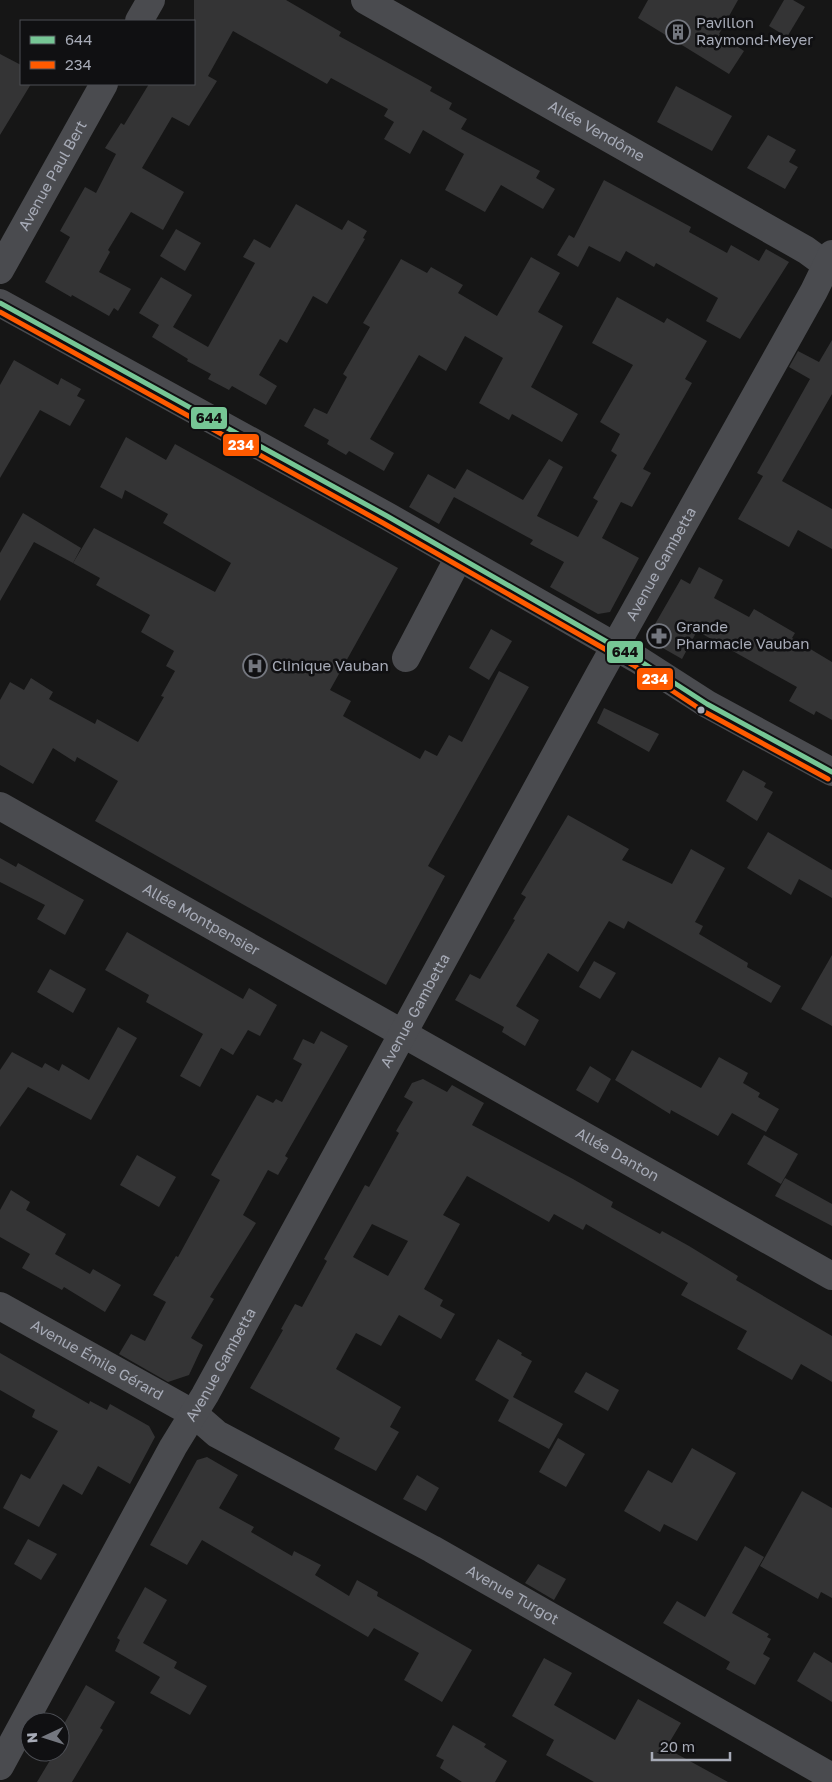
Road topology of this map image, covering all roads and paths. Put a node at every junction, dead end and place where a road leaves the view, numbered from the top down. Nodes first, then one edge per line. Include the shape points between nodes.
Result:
1 (151, 0) edge
2 (365, 0) edge
3 (140, 20) edge
4 (103, 85) edge
5 (830, 262) edge
6 (0, 270) edge
7 (0, 303) edge
8 (458, 559) junction
9 (615, 646) junction
10 (406, 658) dead end
11 (832, 772) edge
12 (0, 806) edge
13 (402, 1033) junction
14 (832, 1276) edge
15 (0, 1306) edge
16 (194, 1414) junction
17 (0, 1766) edge
18 (832, 1778) edge

1 - 3 street
2 - 5 street, Allée Vendôme
4 - 6 street, Avenue Paul Bert
5 - 9 street, Avenue Gambetta
7 - 8 street via 387,516
8 - 9 street
8 - 10 street
9 - 11 street via 708,704
9 - 13 street, Avenue Gambetta
12 - 13 street, Allée Montpensier
13 - 14 street, Allée Danton
13 - 16 street, Avenue Gambetta
15 - 16 street, Avenue Émile Gérard
16 - 17 street, Avenue Gambetta
16 - 18 street, Avenue Turgot via 217,1434 432,1549

